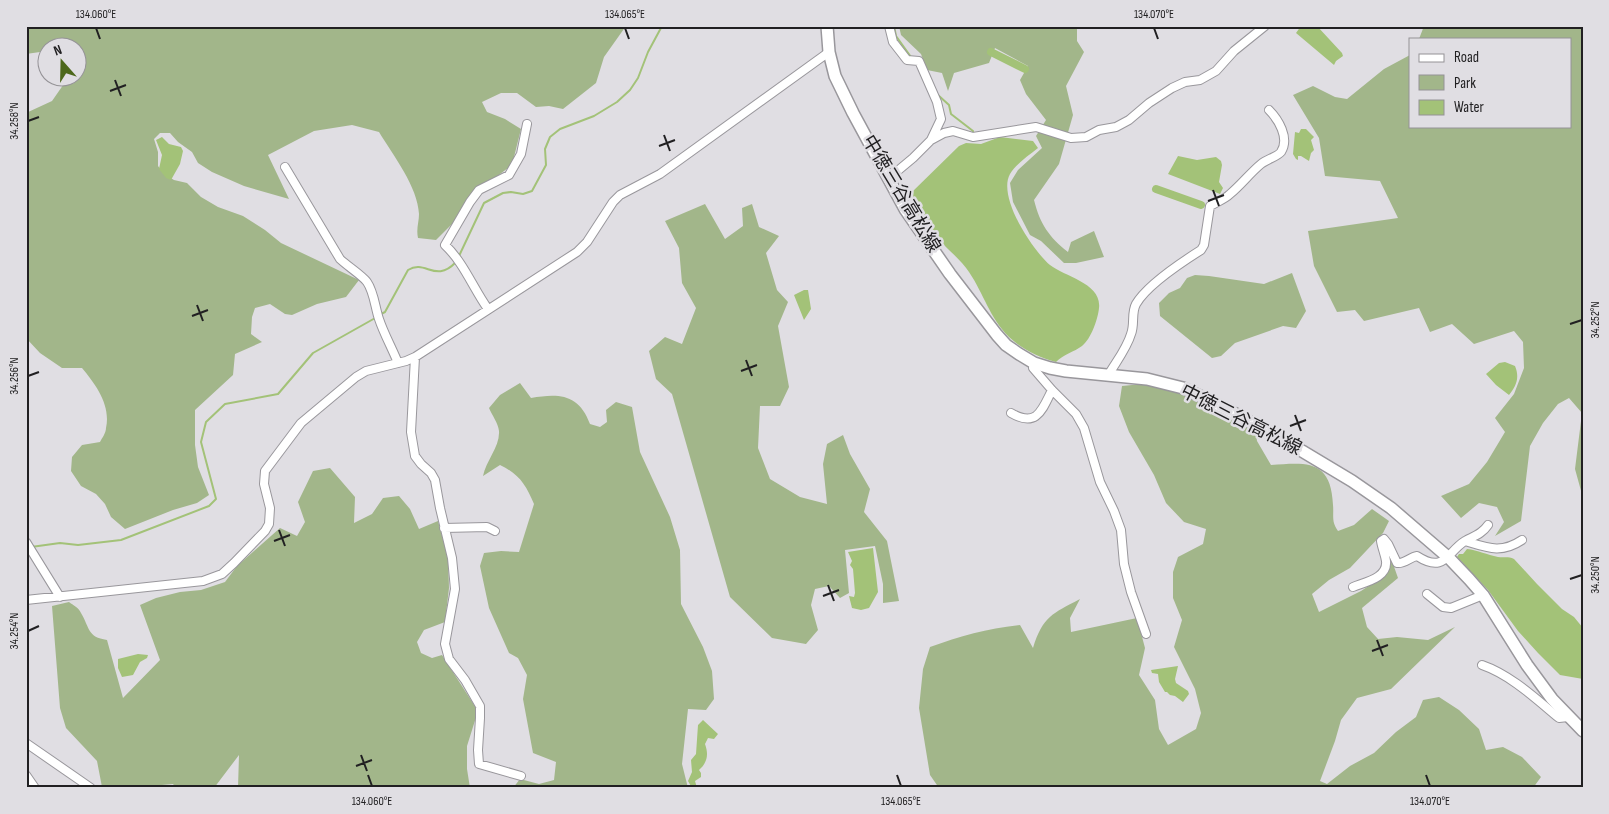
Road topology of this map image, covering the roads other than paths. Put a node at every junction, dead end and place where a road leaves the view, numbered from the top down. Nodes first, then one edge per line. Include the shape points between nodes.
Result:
1 (827, 26) edge
2 (889, 26) edge
3 (1265, 26) edge
4 (829, 52) junction
5 (1269, 110) dead end
6 (527, 124) dead end
7 (931, 140) junction
8 (285, 167) dead end
9 (888, 178) junction
10 (488, 309) junction
11 (415, 357) junction
12 (398, 363) junction
13 (1034, 363) junction
14 (1109, 374) junction
15 (1052, 390) junction
16 (1011, 413) dead end
17 (1488, 525) dead end
18 (444, 528) junction
19 (494, 530) dead end
20 (1522, 540) dead end
21 (1465, 541) junction
22 (28, 545) edge
23 (1448, 558) junction
24 (1353, 587) dead end
25 (1427, 594) dead end
26 (1483, 595) junction
27 (60, 597) junction
28 (26, 600) edge
29 (1146, 634) dead end
30 (1482, 666) dead end
31 (1568, 717) junction
32 (1583, 731) edge
33 (26, 743) edge
34 (26, 775) edge
35 (521, 776) dead end
36 (35, 788) edge
37 (91, 788) edge

1 - 4 main road, 中徳三谷高松線
2 - 7 street via 893,42 907,60 919,61 937,102 941,119
3 - 7 street via 1234,51 1216,72 1172,88 1129,120 1086,137 1071,138 1036,127 974,137 953,130
4 - 9 main road, 中徳三谷高松線 via 844,96
4 - 10 street via 660,174 620,195 577,252
5 - 14 street via 1283,130 1282,150 1261,164 1229,195 1210,206 1201,250 1163,277 1135,305 1131,336
6 - 10 street via 521,154 509,175 479,190 445,245 457,257
7 - 9 street
8 - 12 street via 340,259 366,280 372,290 378,315
9 - 13 main road, 中徳三谷高松線 via 919,231 978,312 1006,345
10 - 11 street
11 - 12 street
11 - 18 street via 411,432 415,456 435,480
12 - 27 street via 356,377 301,423 265,471 269,524 222,574 202,581
13 - 14 main road, 中徳三谷高松線 via 1066,371
13 - 15 street via 1033,368
14 - 23 main road, 中徳三谷高松線 via 1183,388 1225,408 1352,481 1391,508
15 - 16 street via 1040,415 1028,419
15 - 29 street via 1076,414 1084,428 1100,482 1121,530 1124,564
17 - 21 street via 1477,536
18 - 19 street via 487,527
18 - 35 street via 452,558 455,589 445,644 448,658 480,706 479,764
20 - 21 street via 1502,550
21 - 23 street
22 - 27 street
23 - 24 street via 1433,562 1418,556 1402,564 1397,563 1384,539 1381,541 1386,562 1383,573
23 - 26 main road, 中徳三谷高松線
25 - 26 street via 1443,607 1451,608
26 - 31 main road, 中徳三谷高松線 via 1527,665
27 - 28 street
30 - 31 street via 1510,680 1559,718
31 - 32 main road, 中徳三谷高松線
33 - 37 street
34 - 36 street

